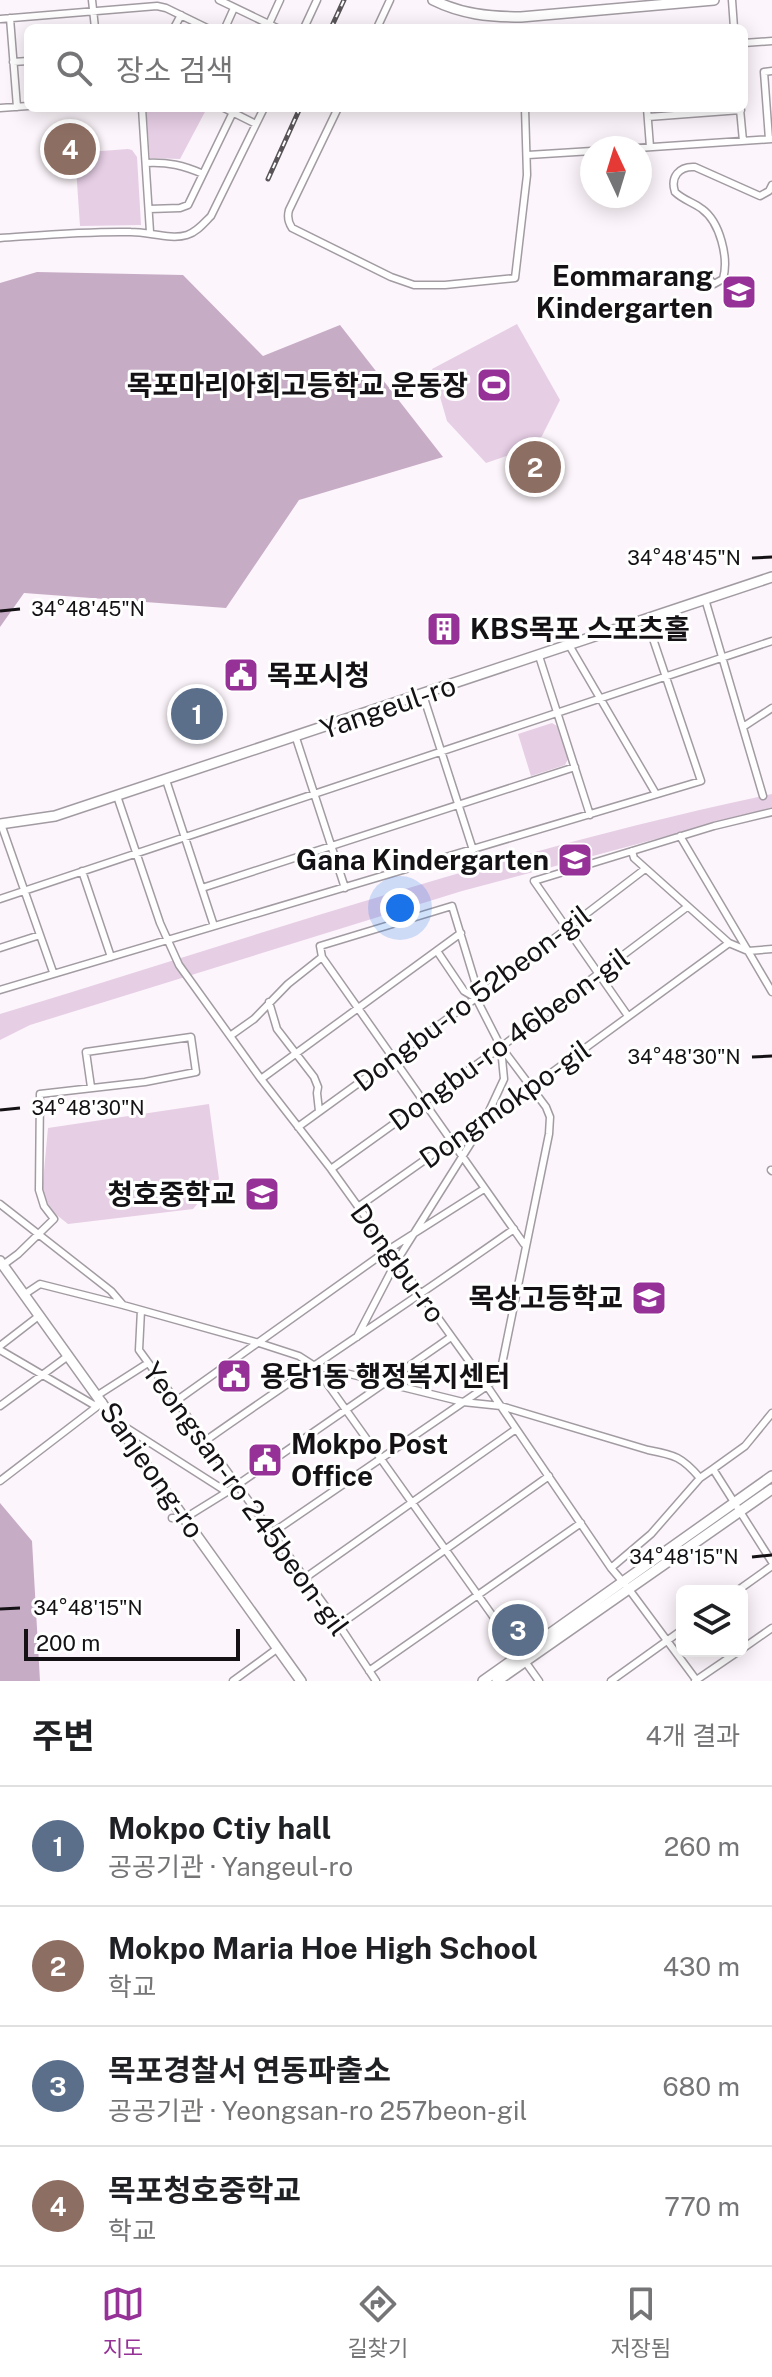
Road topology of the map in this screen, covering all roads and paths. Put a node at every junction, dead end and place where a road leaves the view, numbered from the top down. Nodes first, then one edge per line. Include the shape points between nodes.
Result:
1 (92, 0) edge
2 (219, 0) edge
3 (280, 0) edge
4 (317, 0) edge
5 (390, 0) edge
6 (433, 0) edge
7 (714, 0) edge
8 (732, 0) edge
9 (234, 8) junction
10 (93, 12) junction
11 (181, 15) junction
12 (521, 17) junction
13 (10, 18) junction
14 (0, 19) edge
15 (94, 24) edge
16 (176, 24) edge
17 (199, 24) edge
18 (227, 24) edge
19 (269, 24) joint
20 (306, 24) edge
21 (379, 24) edge
22 (521, 24) edge
23 (734, 24) edge
24 (772, 41) edge
25 (748, 43) edge
26 (24, 61) edge
27 (13, 62) junction
28 (772, 71) edge
29 (24, 106) edge
30 (17, 107) junction
31 (0, 108) edge
32 (142, 112) edge
33 (233, 112) edge
34 (237, 112) edge
35 (262, 112) edge
36 (336, 112) edge
37 (525, 112) edge
38 (647, 112) edge
39 (677, 112) edge
40 (740, 112) edge
41 (648, 117) junction
42 (256, 124) junction
43 (649, 136) edge
44 (770, 139) edge
45 (743, 141) junction
46 (652, 147) edge
47 (580, 152) edge
48 (528, 155) junction
49 (146, 163) junction
50 (203, 174) junction
51 (772, 185) edge
52 (149, 209) junction
53 (150, 232) junction
54 (0, 238) edge
55 (705, 275) dead end
56 (772, 577) edge
57 (705, 599) junction
58 (646, 618) junction
59 (772, 641) edge
60 (569, 645) junction
61 (539, 656) junction
62 (722, 658) junction
63 (666, 677) junction
64 (423, 695) junction
65 (600, 698) junction
66 (772, 708) edge
67 (557, 713) junction
68 (743, 727) junction
69 (296, 738) junction
70 (441, 751) junction
71 (575, 767) junction
72 (166, 780) junction
73 (313, 794) junction
74 (656, 794) junction
75 (117, 796) junction
76 (763, 796) dead end
77 (458, 805) junction
78 (772, 812) edge
79 (590, 815) junction
80 (0, 824) edge
81 (680, 836) junction
82 (185, 837) junction
83 (331, 847) junction
84 (473, 850) junction
85 (632, 851) junction
86 (135, 853) junction
87 (645, 869) junction
88 (82, 871) junction
89 (202, 888) junction
90 (345, 888) junction
91 (24, 890) junction
92 (0, 899) edge
93 (687, 907) junction
94 (214, 926) junction
95 (568, 928) junction
96 (461, 933) junction
97 (40, 935) junction
98 (166, 940) junction
99 (729, 943) junction
100 (0, 948) edge
101 (772, 949) edge
102 (437, 951) junction
103 (748, 951) junction
104 (111, 957) junction
105 (322, 957) junction
106 (53, 972) junction
107 (600, 974) junction
108 (0, 990) edge
109 (772, 992) edge
110 (476, 998) junction
111 (269, 1002) junction
112 (359, 1007) junction
113 (628, 1016) junction
114 (230, 1036) junction
115 (501, 1047) junction
116 (296, 1055) junction
117 (394, 1057) junction
118 (261, 1079) junction
119 (91, 1087) junction
120 (532, 1088) junction
121 (425, 1101) junction
122 (319, 1111) junction
123 (484, 1122) junction
124 (298, 1127) junction
125 (453, 1140) junction
126 (462, 1155) junction
127 (331, 1169) junction
128 (484, 1189) junction
129 (0, 1204) edge
130 (358, 1207) junction
131 (514, 1229) junction
132 (416, 1231) junction
133 (39, 1234) junction
134 (525, 1244) junction
135 (388, 1250) junction
136 (396, 1262) junction
137 (2, 1263) edge
138 (25, 1294) junction
139 (420, 1295) junction
140 (123, 1305) junction
141 (141, 1310) junction
142 (40, 1315) junction
143 (357, 1337) junction
144 (451, 1337) junction
145 (259, 1343) junction
146 (0, 1348) edge
147 (69, 1355) junction
148 (148, 1363) junction
149 (313, 1365) junction
150 (42, 1375) junction
151 (387, 1383) junction
152 (487, 1386) junction
153 (101, 1399) junction
154 (176, 1401) junction
155 (463, 1402) junction
156 (0, 1406) edge
157 (501, 1406) junction
158 (346, 1411) junction
159 (772, 1413) edge
160 (118, 1422) junction
161 (516, 1429) junction
162 (205, 1441) junction
163 (380, 1458) junction
164 (713, 1469) junction
165 (549, 1476) junction
166 (772, 1476) edge
167 (700, 1478) junction
168 (0, 1481) edge
169 (237, 1485) junction
170 (772, 1489) edge
171 (227, 1492) junction
172 (412, 1502) junction
173 (737, 1507) junction
174 (172, 1518) dead end
175 (185, 1518) junction
176 (581, 1523) junction
177 (272, 1533) junction
178 (445, 1549) junction
179 (772, 1564) edge
180 (611, 1568) junction
181 (305, 1578) junction
182 (625, 1585) junction
183 (745, 1585) edge
184 (477, 1594) junction
185 (339, 1625) junction
186 (772, 1628) edge
187 (676, 1634) edge
188 (668, 1640) junction
189 (748, 1644) edge
190 (278, 1648) junction
191 (730, 1657) edge
192 (522, 1658) junction
193 (369, 1671) junction
194 (233, 1681) edge
195 (301, 1681) edge
196 (376, 1681) edge
197 (483, 1681) edge
198 (497, 1681) edge
199 (539, 1681) edge
200 (611, 1681) edge
201 (696, 1681) edge

1 - 10 street
2 - 9 street
3 - 19 street
4 - 20 street
5 - 21 street
6 - 12 street via 461,12
7 - 12 street
8 - 23 street
9 - 18 street
9 - 19 street
10 - 11 street via 157,6
10 - 13 street
10 - 15 street
11 - 16 street
11 - 17 street
12 - 22 street
13 - 14 street
13 - 27 street
24 - 25 street
26 - 27 street
27 - 30 street
28 - 44 street via 764,72
29 - 30 street
30 - 31 street
32 - 49 street
33 - 50 street
34 - 42 street
35 - 42 street
36 - 48 street via 289,210 290,225 414,285 515,278
37 - 48 street
38 - 41 street
39 - 41 street
40 - 45 street
41 - 43 street
42 - 53 street via 200,228 166,237
44 - 45 street
45 - 46 street
47 - 48 street
49 - 50 street via 182,164
49 - 52 street
50 - 52 street via 188,205
51 - 55 street via 760,196 695,167 675,176 675,192 708,215 721,243 723,279 714,284
52 - 53 street
53 - 54 street
56 - 57 street, Yangeul-ro
57 - 58 street, Yangeul-ro
57 - 62 street
58 - 60 street, Yangeul-ro
58 - 63 street
59 - 62 street
60 - 61 street, Yangeul-ro
60 - 65 street
61 - 64 street, Yangeul-ro
61 - 67 street
62 - 63 street
62 - 68 street
63 - 65 street
63 - 74 street via 701,781
64 - 69 street, Yangeul-ro
64 - 70 street
65 - 67 street
65 - 74 street
66 - 68 street
67 - 70 street
67 - 71 street
68 - 76 street
69 - 72 street, Yangeul-ro
69 - 73 street
70 - 73 street
70 - 77 street
71 - 77 street
71 - 79 street
72 - 75 street, Yangeul-ro
72 - 82 street
73 - 82 street
73 - 83 street
74 - 79 street
75 - 80 street, Yangeul-ro via 55,816
75 - 86 street, Dongbu-ro
77 - 83 street
77 - 84 street
78 - 81 street
79 - 84 street
80 - 91 street
81 - 85 street
81 - 103 street
82 - 86 street
82 - 89 street
83 - 89 street
83 - 90 street
84 - 90 street
85 - 87 street
85 - 95 street via 534,881
86 - 88 street
86 - 98 street, Dongbu-ro
87 - 93 street
87 - 95 street, Dongbu-ro 52beon-gil
88 - 91 street
88 - 104 street
89 - 94 street
90 - 94 street
91 - 92 street
91 - 97 street
93 - 99 street
93 - 107 street, Dongbu-ro 46beon-gil
94 - 98 street
95 - 107 street
95 - 110 street, Dongbu-ro 52beon-gil
96 - 102 street
96 - 105 street via 452,906 320,946
96 - 110 street
97 - 100 street
97 - 106 street
98 - 104 street
98 - 114 street, Dongbu-ro
99 - 103 street
99 - 113 street, Dongmokpo-gil
101 - 103 street
102 - 110 street via 464,991
102 - 112 street
103 - 109 street
104 - 106 street
105 - 111 street
105 - 112 street
106 - 108 street
107 - 113 street
107 - 115 street, Dongbu-ro 46beon-gil
110 - 115 street
110 - 117 street, Dongbu-ro 52beon-gil
111 - 114 street
111 - 116 street via 277,1029
112 - 116 street
112 - 117 street
113 - 120 street, Dongmokpo-gil
114 - 118 street, Dongbu-ro
115 - 120 street
115 - 121 street, Dongbu-ro 46beon-gil
115 - 123 street via 504,1079
116 - 118 street
116 - 122 street via 314,1077
117 - 121 street
117 - 122 street, Dongbu-ro 52beon-gil
118 - 124 street, Dongbu-ro
119 - 119 street via 86,1052 191,1037 196,1072
119 - 133 street via 40,1094 39,1190 54,1219
120 - 123 street, Dongmokpo-gil
120 - 134 street via 548,1111 550,1128
121 - 125 street
121 - 127 street, Dongbu-ro 46beon-gil
122 - 124 street, Dongbu-ro 52beon-gil
123 - 125 street, Dongmokpo-gil
123 - 126 street
124 - 127 street, Dongbu-ro
125 - 126 street
125 - 130 street, Dongmokpo-gil
126 - 128 street
126 - 132 street
127 - 130 street, Dongbu-ro
128 - 131 street
128 - 132 street
129 - 133 street
130 - 135 street, Dongbu-ro
131 - 134 street
131 - 139 street
132 - 135 street
132 - 136 street
133 - 137 street
133 - 140 street
134 - 152 street via 500,1374
135 - 136 street, Dongbu-ro
135 - 145 street
136 - 139 street, Dongbu-ro
136 - 143 street
137 - 138 street, Sanjeong-ro
138 - 140 street via 40,1284
138 - 142 street, Sanjeong-ro
139 - 143 street
139 - 144 street, Dongbu-ro
140 - 141 street
141 - 145 street
141 - 148 street, Yeongsan-ro 245beon-gil via 139,1350
142 - 146 street
142 - 147 street, Sanjeong-ro
143 - 149 street
144 - 151 street
144 - 152 street, Dongbu-ro
145 - 149 street
145 - 154 street
146 - 150 street
147 - 150 street
147 - 153 street, Sanjeong-ro
148 - 153 street
148 - 154 street, Yeongsan-ro 245beon-gil
149 - 151 street
149 - 158 street
149 - 162 street
150 - 153 street via 94,1405
150 - 156 street
151 - 155 street
151 - 158 street
152 - 155 street
152 - 157 street, Dongbu-ro
153 - 160 street, Sanjeong-ro
153 - 168 street
154 - 162 street, Yeongsan-ro 245beon-gil
155 - 157 street
155 - 163 street
157 - 161 street, Dongbu-ro
157 - 167 street via 673,1454
158 - 163 street
158 - 169 street
159 - 164 street via 745,1446
160 - 171 street
160 - 175 street, Sanjeong-ro
161 - 165 street, Dongbu-ro
161 - 172 street
162 - 169 street, Yeongsan-ro 245beon-gil
163 - 172 street
163 - 177 street
164 - 167 street
164 - 173 street
165 - 176 street, Dongbu-ro
165 - 178 street
166 - 173 street
167 - 180 street via 651,1534
169 - 171 street
169 - 177 street, Yeongsan-ro 245beon-gil
170 - 173 street
171 - 175 street
172 - 178 street
172 - 181 street
173 - 179 street
173 - 182 street
174 - 175 street
175 - 190 street, Sanjeong-ro
176 - 180 street, Dongbu-ro
176 - 184 street
177 - 181 street, Yeongsan-ro 245beon-gil
178 - 184 street
178 - 185 street
179 - 183 street
180 - 182 street, Dongbu-ro
181 - 185 street, Yeongsan-ro 245beon-gil
182 - 188 street, Dongbu-ro
182 - 192 street
184 - 192 street
184 - 193 street
185 - 193 street, Yeongsan-ro 245beon-gil
186 - 189 street
187 - 188 street
188 - 200 street
188 - 201 street, Dongbu-ro
190 - 194 street
190 - 195 street, Sanjeong-ro
191 - 201 street
192 - 197 street
192 - 198 street
192 - 199 street
193 - 196 street, Yeongsan-ro 245beon-gil

